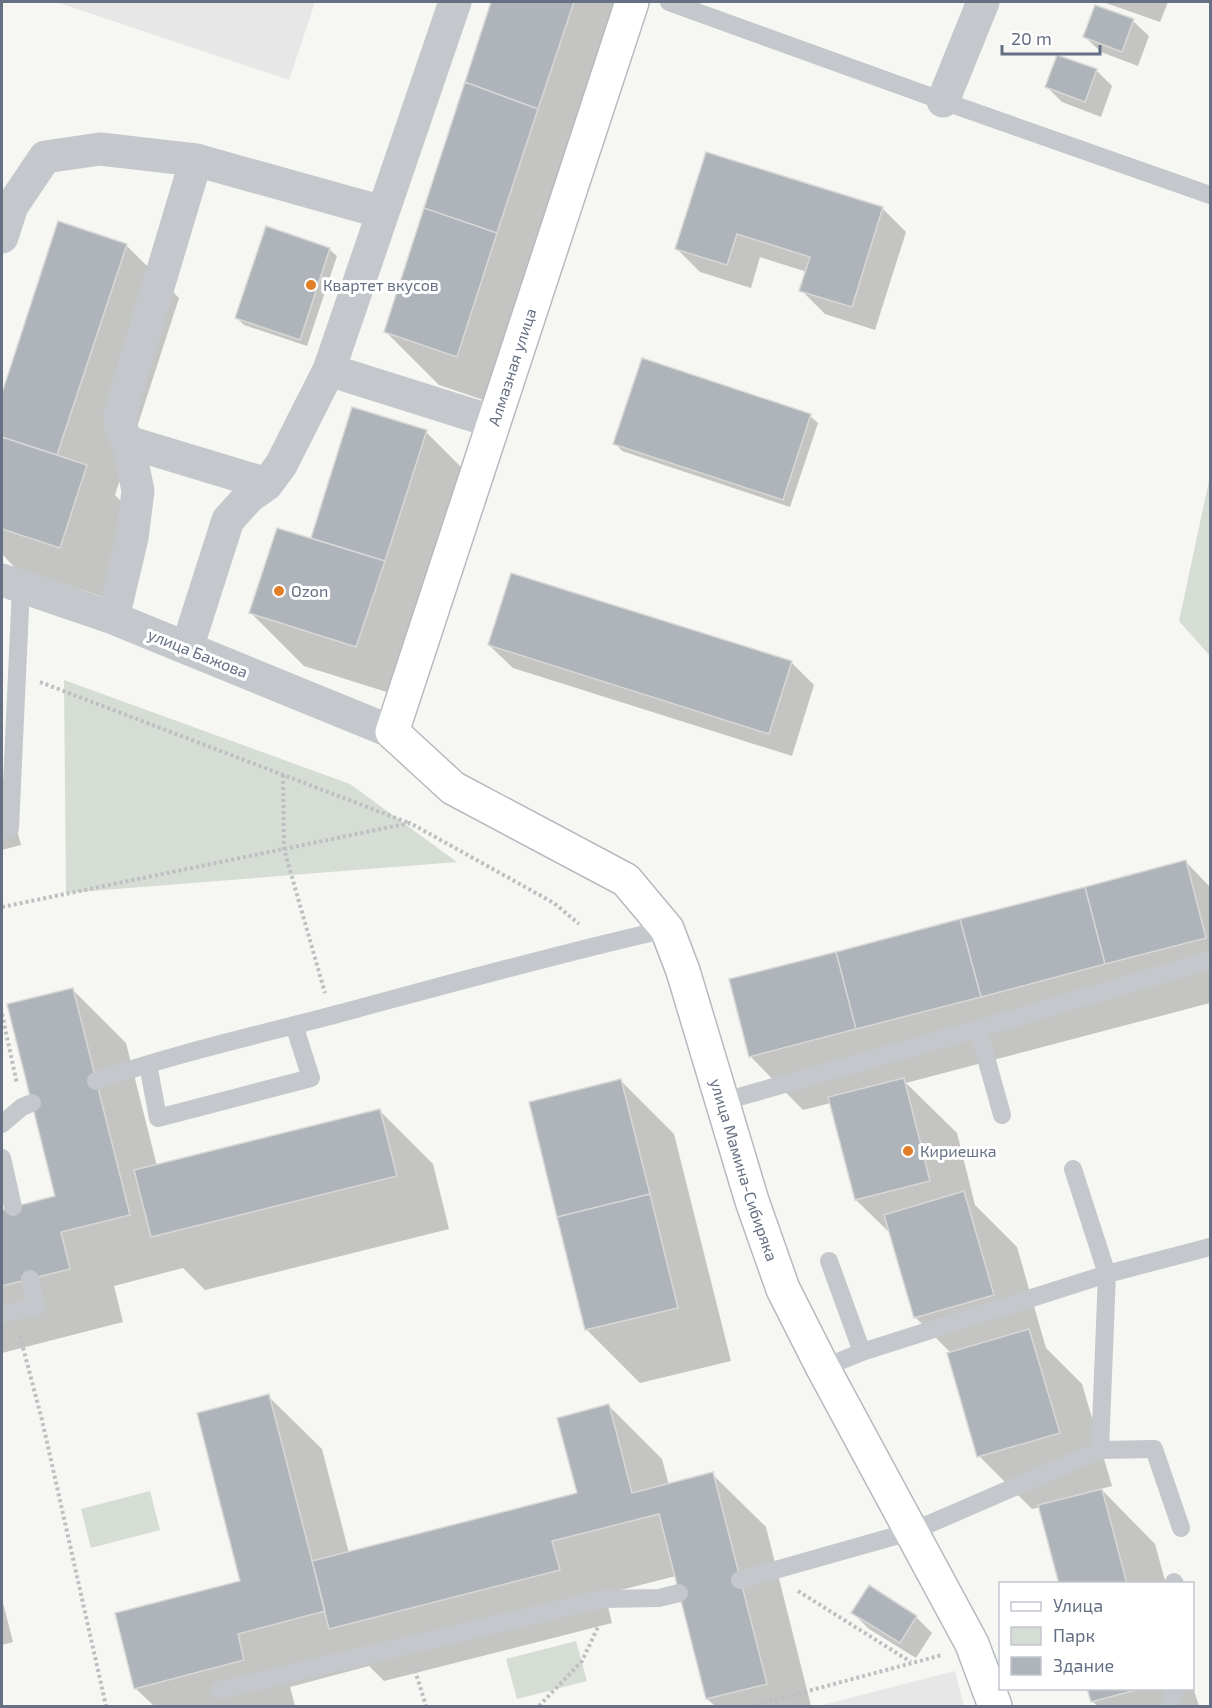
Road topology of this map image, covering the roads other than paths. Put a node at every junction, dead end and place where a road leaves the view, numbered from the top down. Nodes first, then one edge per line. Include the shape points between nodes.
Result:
1 (455, 2) edge
2 (632, 2) edge
3 (669, 2) edge
4 (983, 2) edge
5 (943, 101) junction
6 (196, 160) junction
7 (1210, 195) edge
8 (382, 212) junction
9 (2, 237) edge
10 (328, 370) junction
11 (494, 422) junction
12 (128, 442) junction
13 (267, 484) junction
14 (11, 583) edge
15 (113, 618) junction
16 (187, 648) junction
17 (392, 732) junction
18 (2, 830) edge
19 (667, 929) junction
20 (1210, 960) edge
21 (294, 1025) junction
22 (978, 1029) junction
23 (148, 1064) junction
24 (96, 1081) dead end
25 (721, 1102) junction
26 (27, 1105) road end
27 (1002, 1115) dead end
28 (2, 1124) edge
29 (2, 1158) edge
30 (1073, 1169) dead end
31 (13, 1207) dead end
32 (1210, 1247) edge
33 (829, 1261) dead end
34 (1107, 1274) junction
35 (30, 1279) dead end
36 (8, 1313) edge
37 (862, 1352) junction
38 (824, 1368) junction
39 (1100, 1450) junction
40 (1180, 1528) dead end
41 (913, 1531) junction
42 (740, 1580) dead end
43 (679, 1593) dead end
44 (220, 1690) dead end
45 (1177, 1690) edge
46 (995, 1707) edge
47 (1170, 1707) edge

1 - 8 street
2 - 11 street, Алмазная улица
3 - 5 lane
4 - 5 street
5 - 7 lane
6 - 8 street
6 - 9 street via 100,149 45,157 12,206
6 - 12 street via 120,414 121,429
8 - 10 street
10 - 11 street
10 - 13 street via 281,465
11 - 17 street, Алмазная улица
12 - 13 street
12 - 15 street via 138,491 132,538
13 - 16 street via 228,520
14 - 15 street, улица Бажова
14 - 18 lane via 17,673 10,828
15 - 16 street, улица Бажова
16 - 17 street, улица Бажова
17 - 19 street, улица Мамина-Сибиряка via 453,789 626,880
19 - 21 lane
19 - 25 street, улица Мамина-Сибиряка
20 - 22 lane
21 - 23 lane
21 - 23 lane via 311,1078 158,1118
22 - 25 lane
22 - 27 lane
23 - 24 lane
25 - 38 street, улица Мамина-Сибиряка via 783,1289
26 - 28 lane
29 - 31 lane
30 - 34 lane
32 - 34 lane
33 - 37 lane
34 - 37 lane
34 - 39 lane
35 - 36 lane via 36,1307
37 - 38 lane
38 - 41 street, улица Мамина-Сибиряка
39 - 40 lane via 1154,1449
39 - 41 lane
41 - 42 lane
41 - 46 street, улица Мамина-Сибиряка via 972,1644
43 - 44 lane via 659,1598 602,1599
45 - 47 lane

